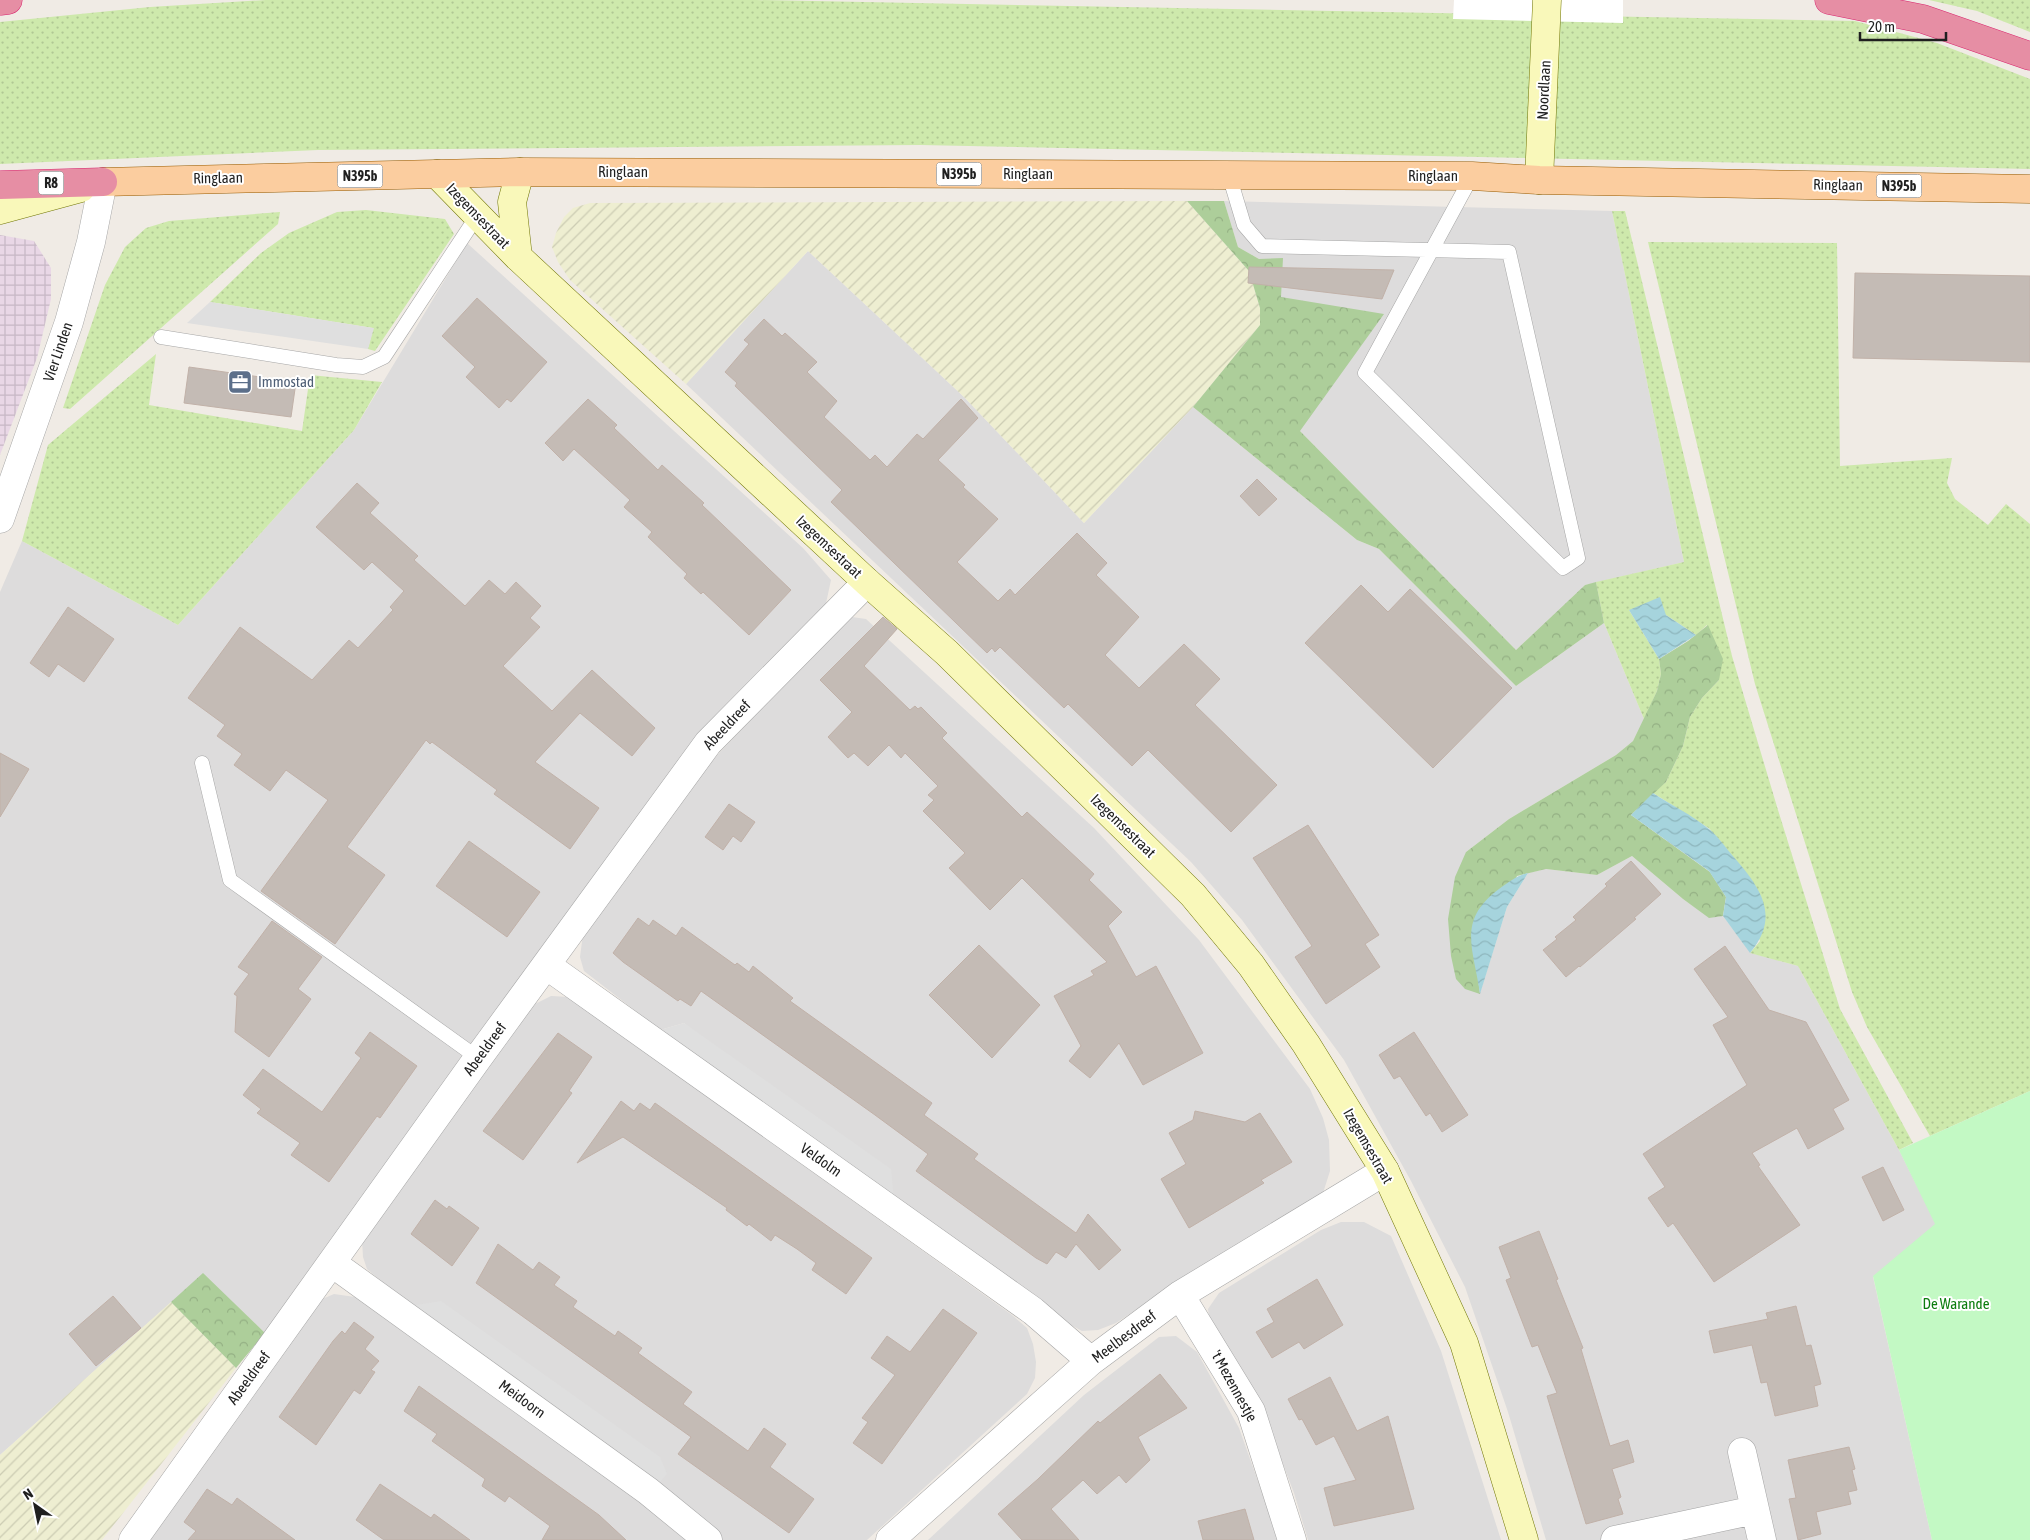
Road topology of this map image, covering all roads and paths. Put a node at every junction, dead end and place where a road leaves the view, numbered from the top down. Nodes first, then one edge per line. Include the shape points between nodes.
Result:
1 (8, 0) edge
2 (1547, 0) edge
3 (1829, 0) edge
4 (0, 1) edge
5 (2030, 56) edge
6 (520, 172) junction
7 (437, 174) junction
8 (1229, 175) junction
9 (1472, 176) junction
10 (1540, 180) junction
11 (103, 182) junction
12 (0, 185) edge
13 (2030, 189) edge
14 (0, 210) edge
15 (477, 216) junction
16 (1433, 250) junction
17 (518, 257) junction
18 (161, 337) dead end
19 (0, 519) edge
20 (867, 582) junction
21 (202, 763) dead end
22 (546, 965) junction
23 (478, 1058) junction
24 (1385, 1171) junction
25 (332, 1263) junction
26 (1180, 1296) junction
27 (1090, 1361) junction
28 (1742, 1452) dead end
29 (1755, 1510) junction
30 (133, 1540) edge
31 (708, 1540) edge
32 (890, 1540) edge
33 (1292, 1540) edge
34 (1524, 1540) edge
35 (1615, 1540) edge
36 (1762, 1540) edge

1 - 4 highway
2 - 10 street, Noordlaan
3 - 5 highway via 1922,18
6 - 7 main road, Ringlaan / N395b
6 - 8 main road, Ringlaan / N395b
6 - 17 street, Izegemsestraat via 512,202
7 - 11 main road, Ringlaan / N395b
7 - 15 street, Izegemsestraat
8 - 9 main road, Ringlaan / N395b
8 - 16 lane via 1244,225 1262,246
9 - 10 main road, Ringlaan / N395b
9 - 16 lane
10 - 13 main road, Ringlaan / N395b
11 - 12 highway, R8
11 - 14 street, Ringlaan / N395b
11 - 19 street, Vier Linden via 69,322
15 - 17 street, Izegemsestraat
15 - 18 lane via 384,358 363,367 336,366
16 - 16 lane via 1365,373 1563,568 1578,558 1508,252
17 - 20 street, Izegemsestraat
20 - 22 street, Abeeldreef via 708,743
20 - 24 street, Izegemsestraat via 947,653 1193,895 1251,965 1306,1044
21 - 23 lane via 230,880
22 - 23 street, Abeeldreef
22 - 27 street, Veldolm via 1033,1311
23 - 25 street, Abeeldreef
24 - 26 street, Meelbesdreef
24 - 34 street, Izegemsestraat via 1464,1343
25 - 30 street, Abeeldreef
25 - 31 street, Meidoorn via 648,1491
26 - 27 street, Meelbesdreef
26 - 33 street, 't Mezennestje via 1251,1411
27 - 32 street, Meelbesdreef
28 - 29 street
29 - 35 street
29 - 36 street

